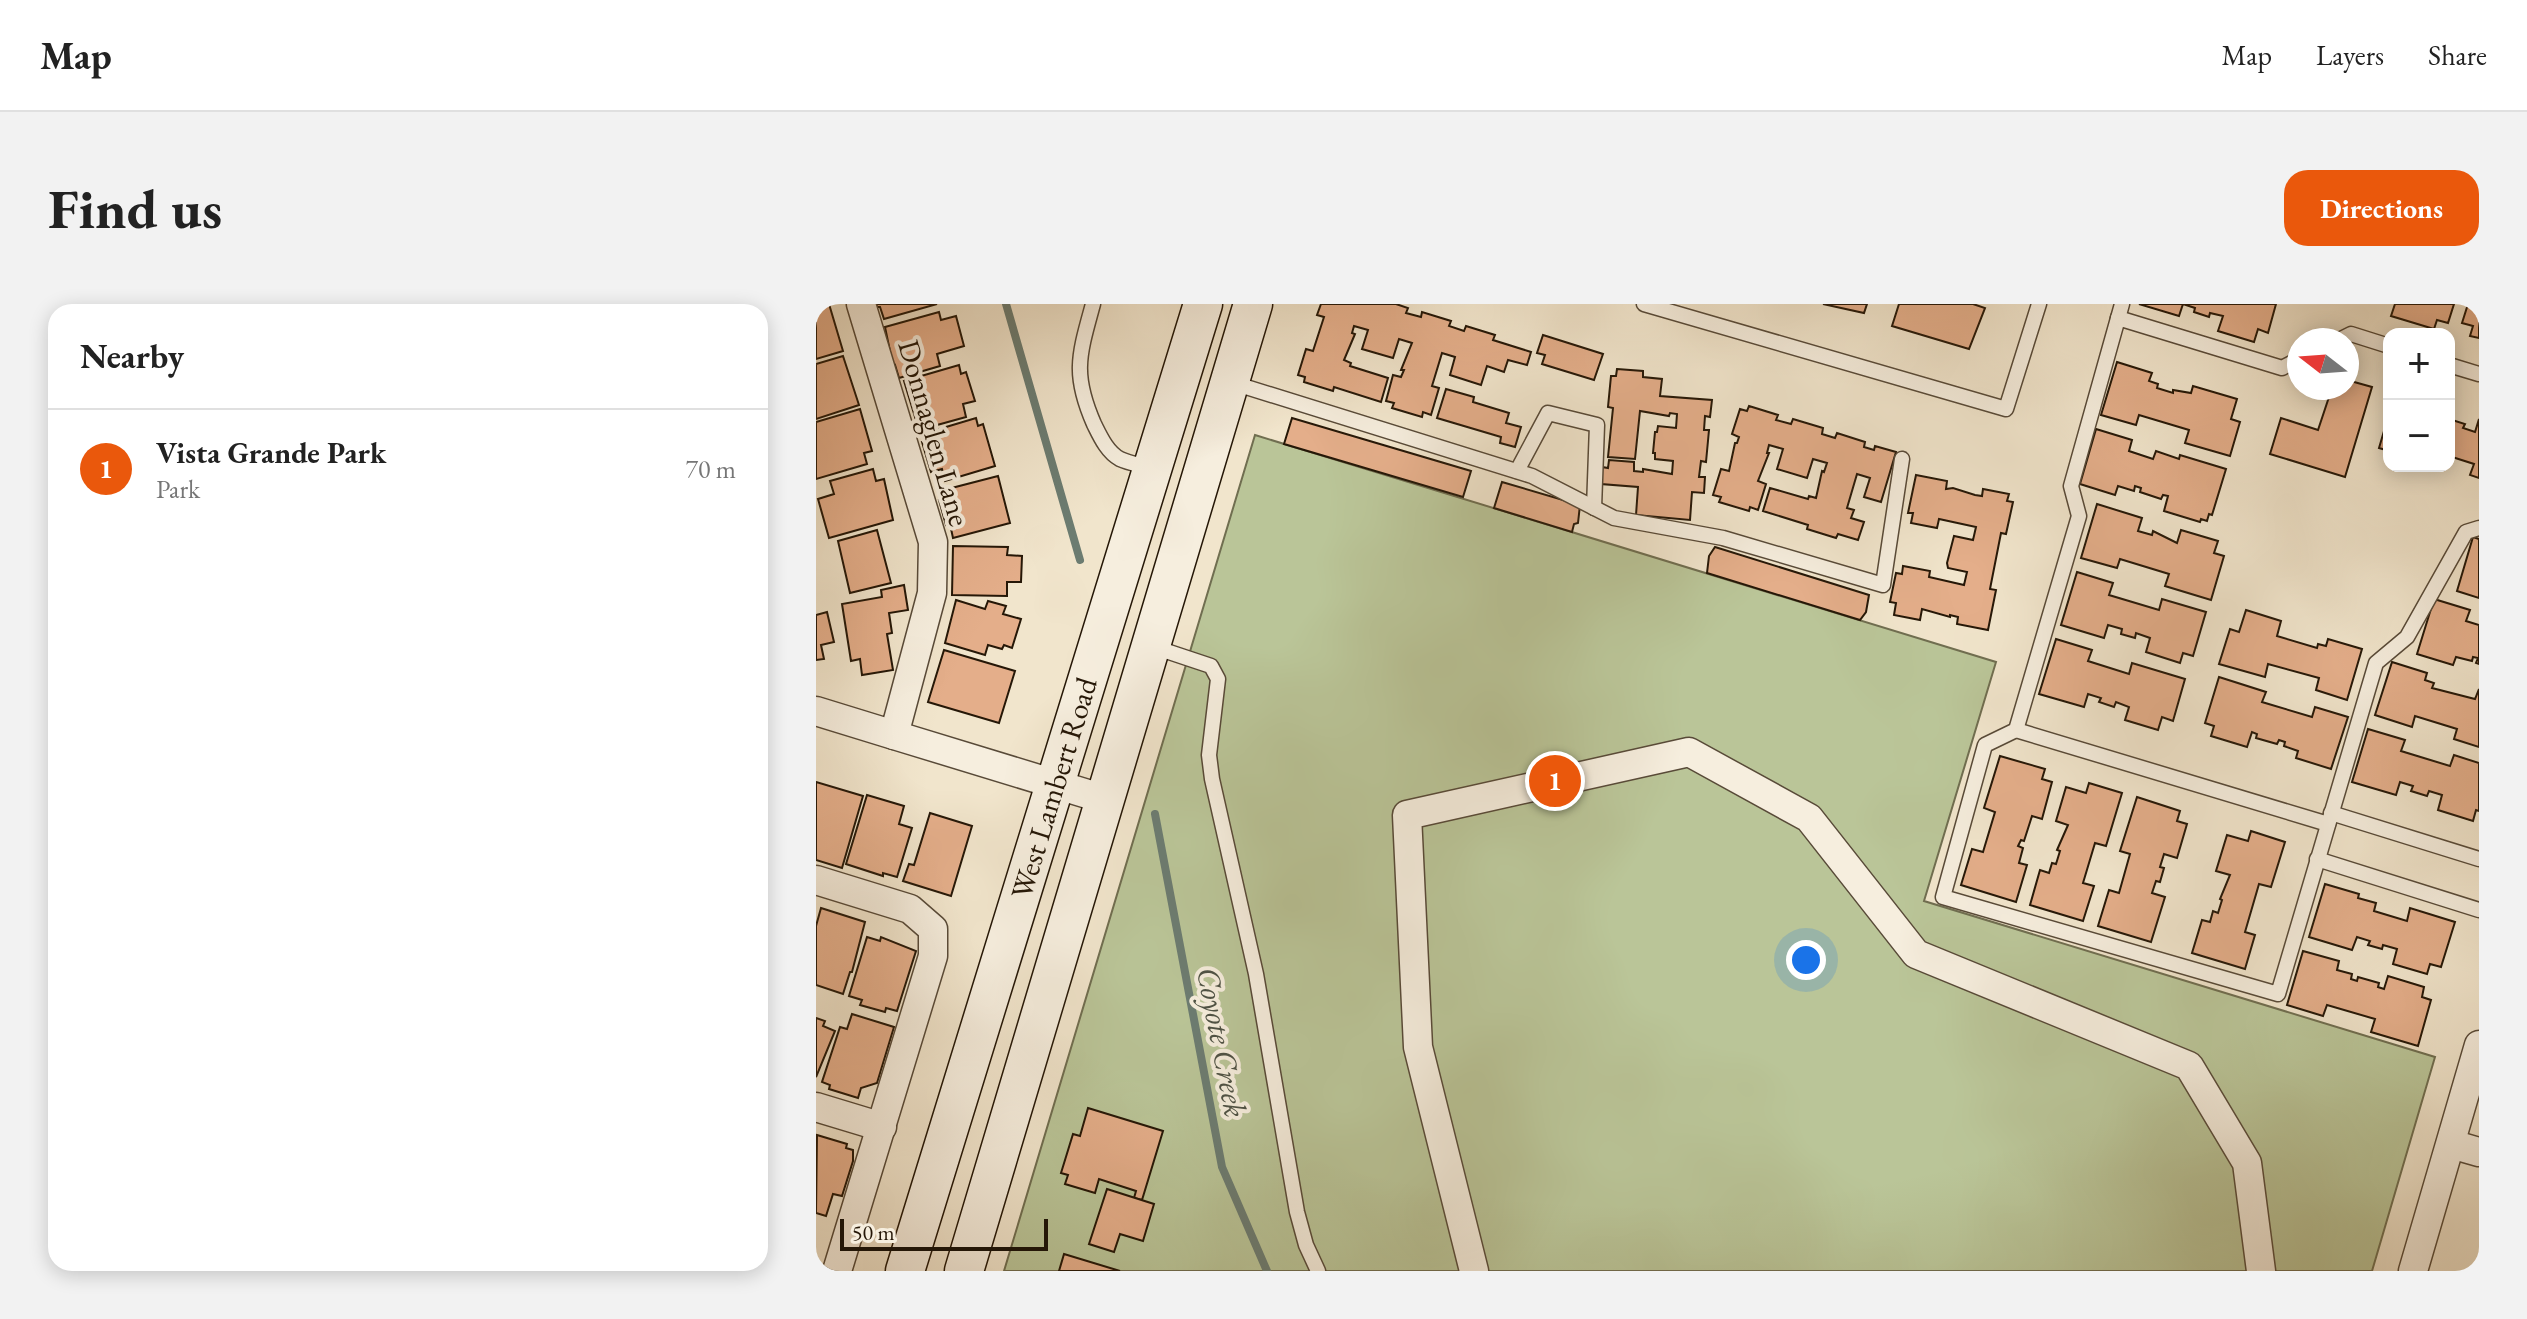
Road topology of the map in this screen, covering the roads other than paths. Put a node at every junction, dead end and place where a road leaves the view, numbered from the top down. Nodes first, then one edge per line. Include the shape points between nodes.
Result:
1 (861, 304) edge
2 (1093, 304) edge
3 (1203, 304) edge
4 (1253, 304) edge
5 (1644, 304) edge
6 (2039, 304) edge
7 (2120, 311) edge
8 (2359, 337) edge
9 (2383, 344) edge
10 (2287, 365) edge
11 (2455, 367) edge
12 (2479, 374) edge
13 (1229, 382) junction
14 (1902, 459) dead end
15 (1153, 469) junction
16 (1517, 471) junction
17 (1594, 508) junction
18 (2479, 528) edge
19 (1150, 646) junction
20 (816, 711) edge
21 (2016, 730) junction
22 (894, 735) junction
23 (1055, 786) junction
24 (1104, 799) junction
25 (2329, 819) junction
26 (2317, 859) junction
27 (2479, 859) edge
28 (816, 880) edge
29 (2479, 910) edge
30 (2479, 1045) edge
31 (816, 1107) edge
32 (882, 1127) junction
33 (2451, 1144) junction
34 (2479, 1152) edge
35 (837, 1271) edge
36 (905, 1271) edge
37 (964, 1271) edge
38 (1318, 1271) edge
39 (1474, 1271) edge
40 (2261, 1271) edge
41 (2413, 1271) edge

1 - 22 street, Donnaglen Lane via 933,542 932,593
2 - 15 lane via 1079,371 1084,399 1100,438 1113,453
3 - 15 main road, West Lambert Road
4 - 13 main road, West Lambert Road
5 - 6 lane via 2006,409
7 - 10 lane via 2282,368
7 - 21 lane via 2071,486 2079,516
8 - 9 lane
11 - 12 lane
13 - 16 lane
13 - 19 main road, West Lambert Road
14 - 17 lane via 1883,585 1723,538 1614,518
15 - 23 main road, West Lambert Road
16 - 17 lane
16 - 17 lane via 1548,413 1597,425
18 - 25 lane via 2466,532 2407,637 2376,663
19 - 24 main road, West Lambert Road
19 - 38 lane via 1211,666 1218,679 1209,755 1212,779 1256,974 1297,1212
20 - 22 street
21 - 25 lane
21 - 26 lane via 1985,745 1943,897 2278,994
22 - 23 street
23 - 24 street
23 - 36 main road, West Lambert Road
24 - 37 main road, West Lambert Road
25 - 26 lane
25 - 27 lane
26 - 29 lane
28 - 32 street via 910,909 933,929 933,956
30 - 33 street
31 - 32 street
32 - 35 street
33 - 34 street
33 - 41 street
39 - 40 street via 1418,1047 1407,815 1689,752 1809,818 1916,954 2189,1066 2247,1163

